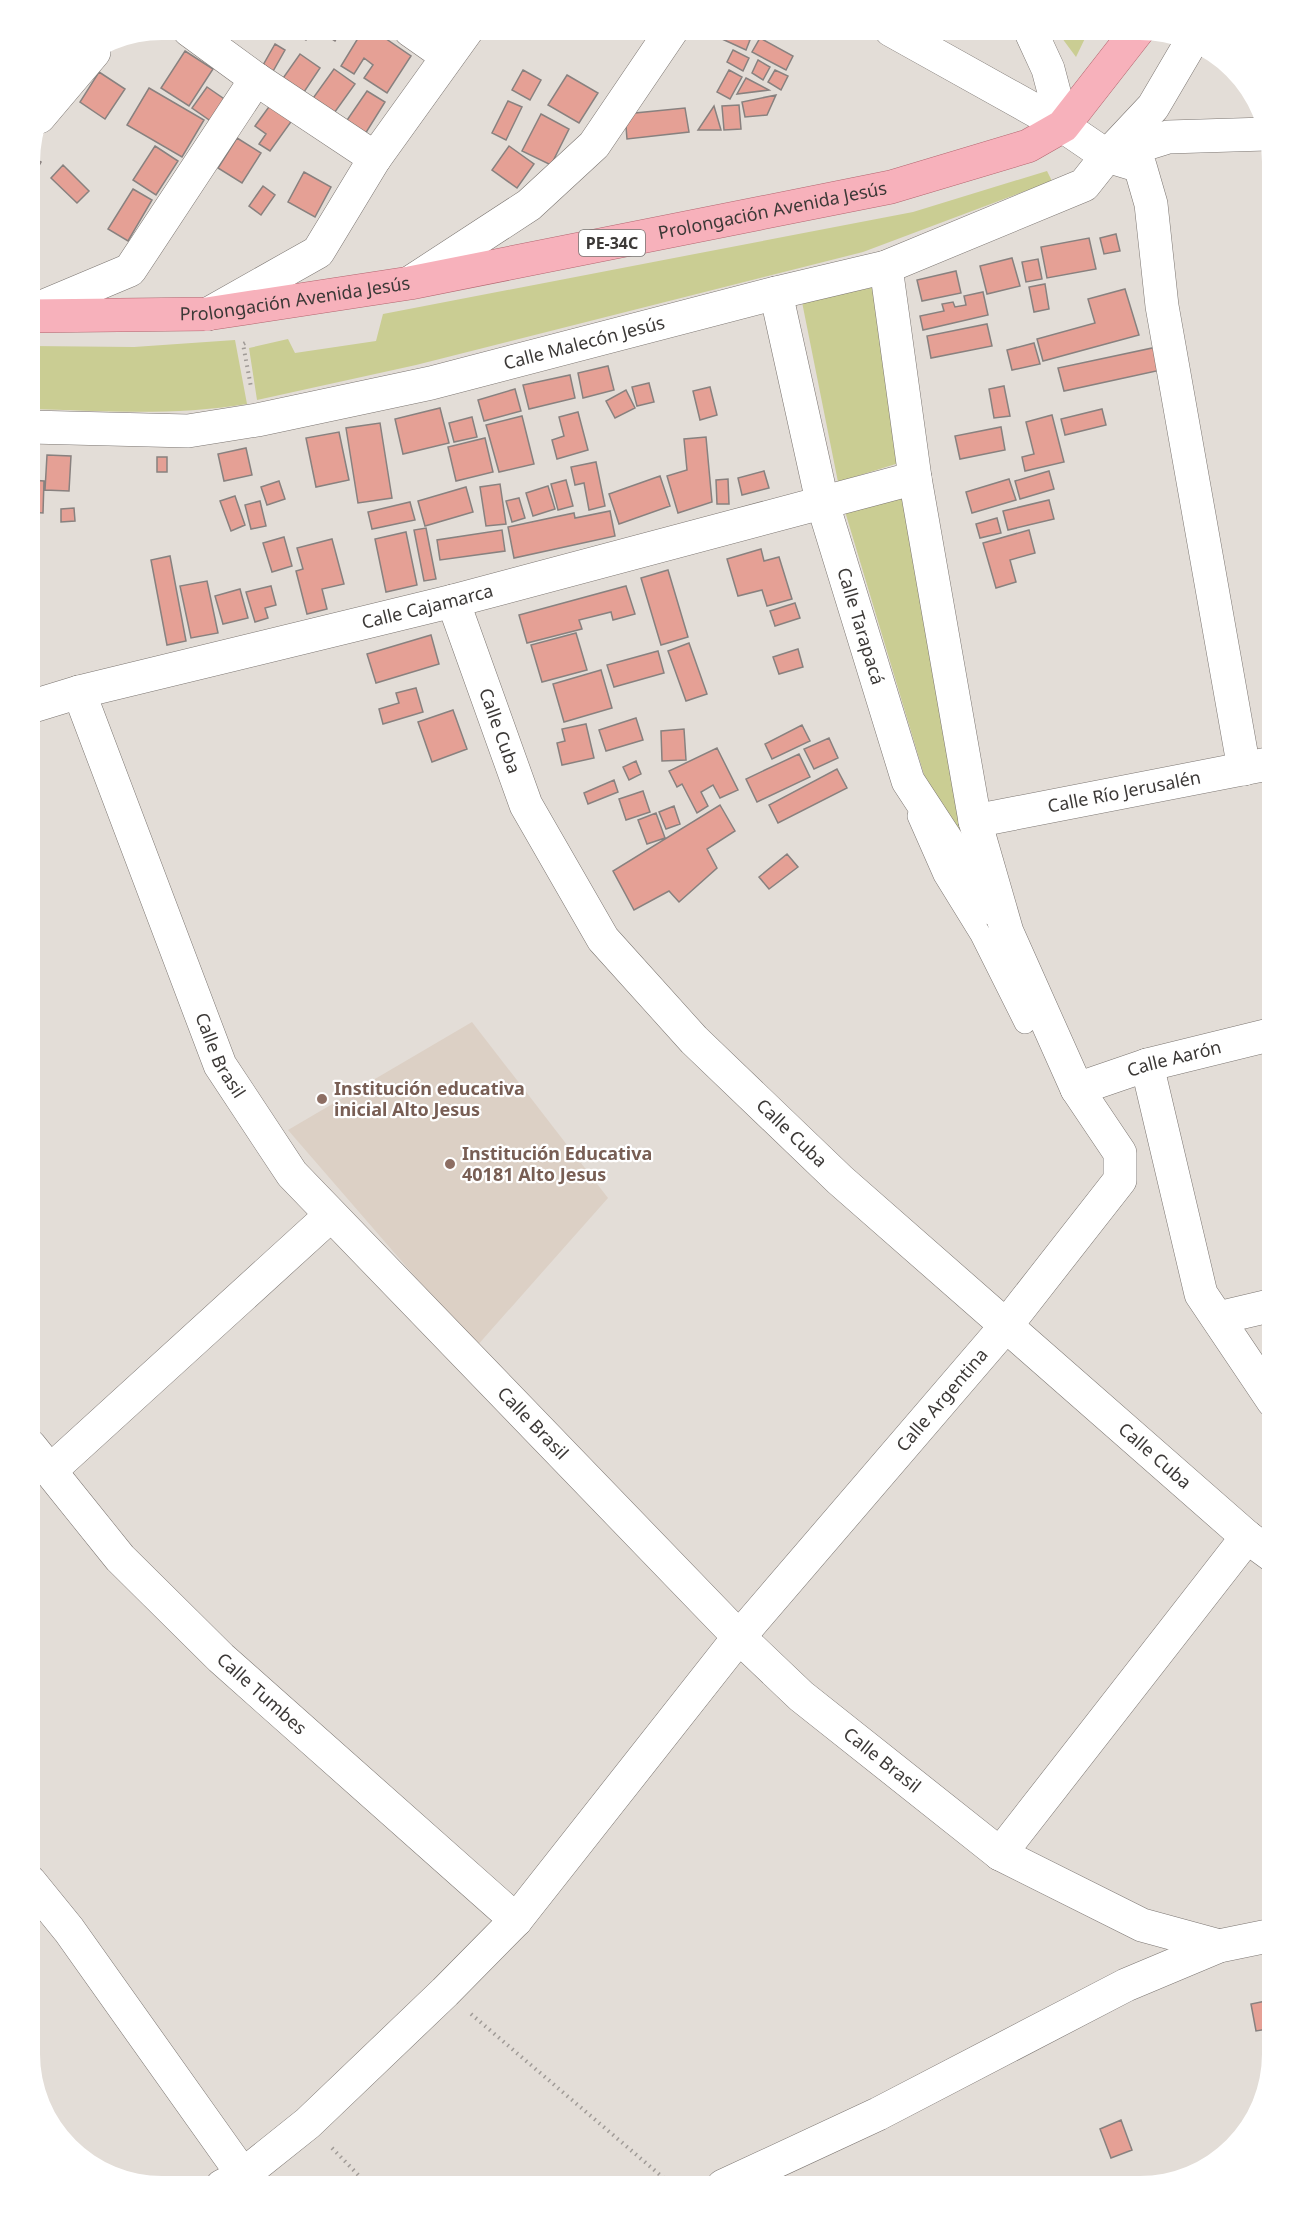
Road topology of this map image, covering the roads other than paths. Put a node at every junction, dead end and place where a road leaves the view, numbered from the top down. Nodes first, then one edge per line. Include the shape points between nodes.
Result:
1 (203, 40) edge
2 (425, 40) edge
3 (459, 40) edge
4 (665, 41) edge
5 (910, 41) edge
6 (1035, 41) edge
7 (1130, 41) edge
8 (1187, 50) edge
9 (447, 56) junction
10 (256, 79) junction
11 (1063, 126) junction
12 (1259, 134) edge
13 (1107, 156) junction
14 (375, 158) junction
15 (886, 267) junction
16 (410, 283) junction
17 (776, 293) junction
18 (41, 309) edge
19 (41, 314) edge
20 (207, 315) junction
21 (41, 427) edge
22 (915, 478) junction
23 (822, 501) junction
24 (453, 602) junction
25 (79, 692) junction
26 (41, 704) edge
27 (1258, 766) edge
28 (908, 781) junction
29 (975, 821) junction
30 (1007, 932) junction
31 (1025, 1023) dead end
32 (1262, 1037) edge
33 (1147, 1065) junction
34 (1077, 1089) junction
35 (331, 1215) junction
36 (1262, 1308) edge
37 (1218, 1318) junction
38 (1005, 1327) junction
39 (1262, 1384) edge
40 (40, 1459) edge
41 (50, 1471) junction
42 (1247, 1537) junction
43 (1262, 1548) edge
44 (740, 1637) junction
45 (1000, 1854) junction
46 (40, 1894) edge
47 (516, 1920) junction
48 (1262, 1937) edge
49 (1219, 1946) junction
50 (229, 2175) edge
51 (239, 2175) edge
52 (745, 2176) edge

1 - 10 street
2 - 9 street
3 - 9 street
4 - 16 street via 594,145 529,205
5 - 11 street
6 - 11 street via 1048,69
7 - 11 main road, Prolongación Avenida Jesús / PE-34C
8 - 13 street, Calle Malecón Jesús via 1153,107
9 - 14 street
10 - 14 street
10 - 18 street via 130,270
11 - 13 street
11 - 16 main road, Prolongación Avenida Jesús / PE-34C via 1028,146 891,188
12 - 13 street via 1168,137
13 - 15 street, Calle Malecón Jesús via 1084,185
13 - 27 street via 1140,166 1151,204 1162,306
14 - 20 street via 318,252
15 - 17 street, Calle Malecón Jesús
15 - 22 street
16 - 20 main road, Prolongación Avenida Jesús / PE-34C
17 - 21 street, Calle Malecón Jesús via 431,383 229,425 188,431
17 - 23 street, Calle Tarapacá
19 - 20 main road, Prolongación Avenida Jesús / PE-34C
22 - 23 street, Calle Cajamarca
22 - 29 street
23 - 24 street, Calle Cajamarca
23 - 28 street, Calle Tarapacá
24 - 25 street, Calle Cajamarca
24 - 38 street, Calle Cuba via 526,805 603,939 694,1040 840,1180
25 - 26 street, Calle Cajamarca
25 - 35 street, Calle Brasil via 220,1065 292,1174
27 - 29 street, Calle Río Jerusalén
28 - 30 street, Calle Tarapacá
28 - 31 lane via 922,830
29 - 30 street
30 - 34 street
32 - 33 street, Calle Aarón
33 - 34 street, Calle Aarón
33 - 37 street via 1201,1294
34 - 38 street, Calle Argentina via 1120,1153 1120,1180
35 - 41 street
35 - 44 street, Calle Brasil
36 - 37 street
37 - 39 street
38 - 42 street, Calle Cuba
38 - 44 street, Calle Argentina
40 - 41 street, Calle Tumbes
41 - 47 street, Calle Tumbes via 120,1558 221,1659
42 - 43 street, Calle Cuba
42 - 45 street
44 - 45 street, Calle Brasil via 801,1696
44 - 47 street, Calle Argentina
45 - 49 street, Calle Brasil via 1142,1925
46 - 50 street via 69,1930
47 - 51 street, Calle Argentina via 308,2123
48 - 49 street
49 - 52 street via 1126,1985 878,2114

